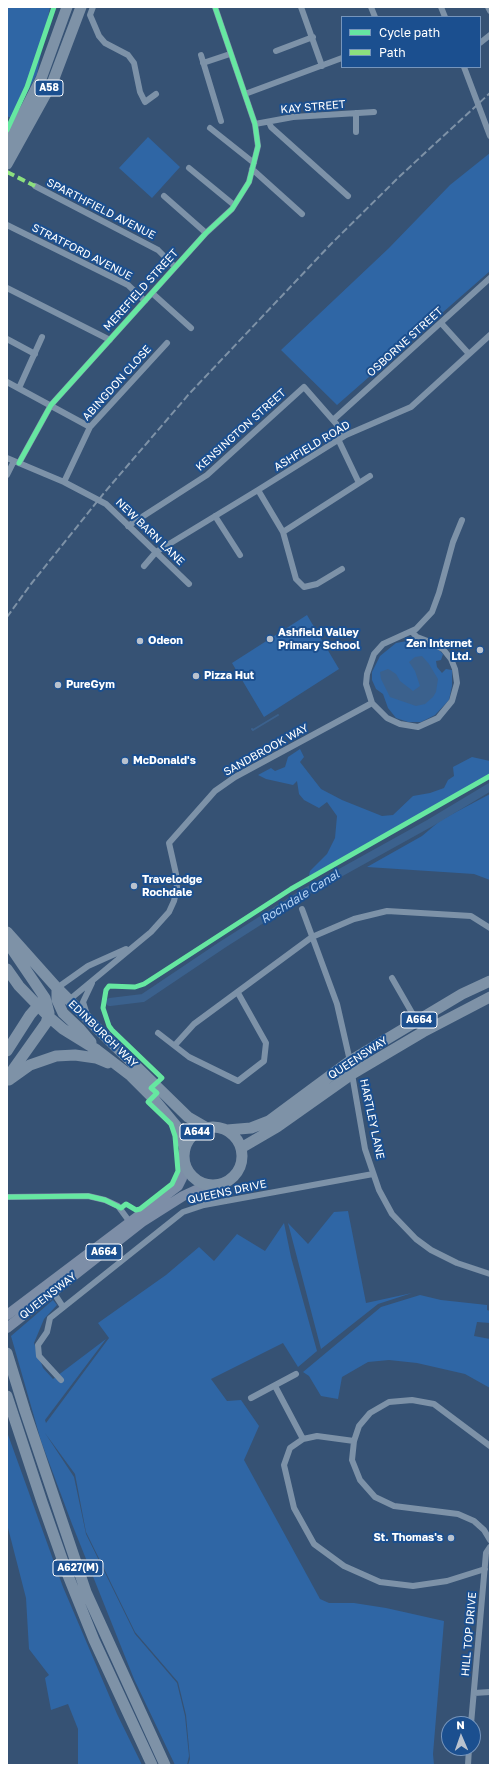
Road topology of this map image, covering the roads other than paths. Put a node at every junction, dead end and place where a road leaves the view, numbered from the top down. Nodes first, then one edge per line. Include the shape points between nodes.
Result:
1 (67, 7) edge
2 (81, 7) edge
3 (93, 7) edge
4 (215, 7) edge
5 (301, 7) edge
6 (488, 7) edge
7 (490, 12) edge
8 (490, 35) edge
9 (313, 37) junction
10 (481, 42) edge
11 (276, 51) dead end
12 (230, 54) junction
13 (201, 55) dead end
14 (341, 58) edge
15 (203, 63) junction
16 (322, 66) junction
17 (464, 68) edge
18 (156, 94) dead end
19 (245, 94) junction
20 (374, 112) dead end
21 (356, 113) junction
22 (221, 120) dead end
23 (269, 122) junction
24 (255, 124) junction
25 (210, 128) dead end
26 (356, 132) dead end
27 (490, 136) edge
28 (7, 145) edge
29 (254, 163) junction
30 (7, 164) edge
31 (189, 168) dead end
32 (252, 170) junction
33 (35, 186) dead end
34 (164, 196) dead end
35 (348, 196) dead end
36 (234, 205) junction
37 (302, 214) dead end
38 (7, 225) edge
39 (206, 233) junction
40 (175, 267) junction
41 (490, 278) edge
42 (7, 288) edge
43 (152, 293) junction
44 (145, 301) junction
45 (441, 323) junction
46 (191, 328) dead end
47 (490, 335) edge
48 (42, 338) dead end
49 (7, 339) edge
50 (110, 340) junction
51 (167, 342) dead end
52 (34, 354) junction
53 (469, 354) junction
54 (7, 382) edge
55 (19, 388) junction
56 (51, 405) junction
57 (333, 420) junction
58 (90, 427) junction
59 (346, 435) junction
60 (338, 440) junction
61 (7, 458) edge
62 (16, 462) junction
63 (7, 476) edge
64 (370, 476) dead end
65 (64, 482) junction
66 (359, 483) junction
67 (258, 490) junction
68 (215, 516) junction
69 (462, 520) dead end
70 (128, 526) junction
71 (284, 532) junction
72 (156, 552) junction
73 (240, 555) dead end
74 (144, 566) dead end
75 (342, 569) dead end
76 (189, 584) dead end
77 (412, 632) junction
78 (372, 703) junction
79 (302, 909) dead end
80 (490, 928) edge
81 (7, 932) edge
82 (312, 937) junction
83 (7, 942) edge
84 (133, 946) junction
85 (7, 969) edge
86 (392, 978) dead end
87 (94, 979) junction
88 (490, 981) edge
89 (57, 988) junction
90 (238, 993) junction
91 (490, 997) edge
92 (41, 1002) junction
93 (64, 1004) junction
94 (48, 1017) junction
95 (417, 1021) junction
96 (92, 1023) junction
97 (423, 1032) junction
98 (158, 1033) dead end
99 (175, 1045) junction
100 (7, 1050) edge
101 (97, 1050) junction
102 (350, 1061) junction
103 (352, 1074) junction
104 (131, 1076) junction
105 (7, 1078) edge
106 (7, 1081) edge
107 (207, 1128) junction
108 (227, 1130) junction
109 (241, 1148) junction
110 (184, 1154) junction
111 (374, 1174) junction
112 (207, 1185) junction
113 (7, 1198) edge
114 (132, 1225) junction
115 (490, 1274) edge
116 (50, 1288) junction
117 (63, 1307) junction
118 (7, 1315) edge
119 (7, 1328) edge
120 (8, 1358) edge
121 (296, 1374) dead end
122 (61, 1380) dead end
123 (275, 1386) junction
124 (7, 1396) edge
125 (251, 1398) dead end
126 (303, 1439) junction
127 (354, 1442) junction
128 (490, 1446) edge
129 (490, 1540) edge
130 (490, 1547) edge
131 (485, 1569) junction
132 (490, 1692) edge
133 (474, 1693) junction
134 (472, 1716) edge
135 (152, 1765) edge
136 (166, 1765) edge

1 - 28 highway, A58 via 41,79
2 - 30 highway, A58 via 53,80
3 - 18 street via 90,15 99,36 105,42 122,50 131,59 144,103
4 - 12 street, MEREFIELD STREET
5 - 9 street
6 - 7 street
8 - 10 street
9 - 11 street
9 - 16 street
12 - 15 street
12 - 19 street, MEREFIELD STREET
13 - 15 street
14 - 16 street
15 - 22 street
16 - 19 street
17 - 27 street
19 - 24 street, MEREFIELD STREET
20 - 21 street, KAY STREET
21 - 23 street, KAY STREET via 294,116
21 - 26 street
23 - 24 street, KAY STREET
23 - 35 street via 271,127
24 - 29 street, MEREFIELD STREET via 258,146
25 - 29 street
29 - 32 street, MEREFIELD STREET
31 - 36 street
32 - 36 street, MEREFIELD STREET via 249,182
32 - 37 street
33 - 40 street, SPARTHFIELD AVENUE via 158,250
34 - 39 street
36 - 39 street, MEREFIELD STREET
38 - 44 street, STRATFORD AVENUE via 128,285
39 - 40 street, MEREFIELD STREET
40 - 43 street, MEREFIELD STREET
41 - 45 street, OSBORNE STREET
42 - 50 street
43 - 44 street, MEREFIELD STREET
43 - 46 street
44 - 50 street, MEREFIELD STREET
45 - 53 street
45 - 57 street, OSBORNE STREET
47 - 53 street, ASHFIELD ROAD
48 - 52 street
49 - 52 street
50 - 56 street, MEREFIELD STREET
51 - 58 street, ABINGDON CLOSE
52 - 55 street
53 - 59 street, ASHFIELD ROAD via 411,408
54 - 55 street
55 - 56 street
56 - 58 street
56 - 62 street, MEREFIELD STREET
57 - 59 street
57 - 70 street, KENSINGTON STREET via 304,387 207,475
58 - 65 street, ABINGDON CLOSE
59 - 60 street, ASHFIELD ROAD
60 - 66 street
60 - 67 street, ASHFIELD ROAD
61 - 62 street, NEW BARN LANE
62 - 63 street, MEREFIELD STREET
62 - 65 street, NEW BARN LANE
64 - 66 street
65 - 70 street, NEW BARN LANE via 106,504
66 - 71 street
67 - 68 street, ASHFIELD ROAD
67 - 71 street
68 - 72 street, ASHFIELD ROAD
68 - 73 street
69 - 77 street via 432,612
70 - 72 street, NEW BARN LANE
71 - 75 street via 296,580 304,587 317,584
72 - 74 street, ASHFIELD ROAD
72 - 76 street, NEW BARN LANE
77 - 78 street via 383,644 374,654 366,684
77 - 78 street via 417,638 443,649 451,659 456,683 452,701 438,718 418,727 400,724 387,718
78 - 84 street, SANDBROOK WAY via 235,777 215,791 169,843 176,874 177,888 174,901 161,922
79 - 82 street
80 - 82 street via 471,916 387,911 354,919
81 - 89 highway, EDINBURGH WAY / A664
82 - 90 street
82 - 102 street via 337,1004
83 - 92 highway
84 - 87 street, SANDBROOK WAY
84 - 89 street via 88,966
85 - 92 highway, EDINBURGH WAY / A664 via 19,986
86 - 95 street
87 - 93 street, SANDBROOK WAY
87 - 96 street, SANDBROOK WAY via 83,1002
88 - 95 highway, QUEENSWAY / A664 via 462,994
89 - 92 highway
89 - 93 highway, EDINBURGH WAY / A664
90 - 99 street via 194,1024
90 - 99 street via 266,1043 264,1061 238,1081 189,1057
91 - 97 highway, QUEENSWAY / A664
92 - 94 highway, EDINBURGH WAY / A664
92 - 100 highway
93 - 94 highway
93 - 96 highway, EDINBURGH WAY / A664
93 - 101 highway, A664 via 63,1013
94 - 101 highway, EDINBURGH WAY / A664
94 - 105 highway
95 - 97 street
95 - 102 highway, QUEENSWAY / A664
96 - 107 highway, EDINBURGH WAY / A664 via 188,1116
97 - 103 highway, QUEENSWAY / A664
98 - 99 street
101 - 104 highway, EDINBURGH WAY / A664
102 - 108 highway, QUEENSWAY / A664 via 269,1121 251,1128
103 - 109 highway, QUEENSWAY / A664 via 278,1127
103 - 111 street, HARTLEY LANE via 365,1149
104 - 106 highway via 107,1062 75,1055 56,1056 30,1065
104 - 110 highway, EDINBURGH WAY / A664 via 161,1106 178,1128
107 - 108 highway, A644
107 - 110 highway, A644 via 195,1133 188,1141
108 - 109 highway, A644 via 235,1136
109 - 112 highway via 241,1163 234,1176 226,1182
110 - 112 highway via 190,1174
110 - 114 main road, QUEENSWAY / A664 via 182,1178 178,1186
111 - 115 street, HARTLEY LANE via 379,1190 392,1214 416,1239 431,1250
111 - 117 street, QUEENS DRIVE via 204,1205 183,1212
112 - 114 main road, QUEENSWAY / A664 via 182,1196
113 - 114 street via 88,1196 118,1206
114 - 116 main road, QUEENSWAY / A664
116 - 117 street
116 - 118 main road, QUEENSWAY / A664
116 - 119 main road, QUEENSWAY / A664
117 - 122 street, QUEENS DRIVE via 50,1318 47,1332 38,1345 39,1356
120 - 136 highway, A627(M) via 86,1592
121 - 123 street
123 - 125 street
123 - 126 street
124 - 135 highway, A627(M) via 67,1573 114,1685
126 - 127 street via 317,1436
126 - 131 street via 290,1448 284,1465 294,1508 314,1544 344,1566 380,1582 413,1586 447,1581
127 - 128 street via 358,1426 370,1413 389,1402 412,1400 434,1404
127 - 129 street via 352,1460 360,1480 375,1497 394,1506 458,1514 474,1521
130 - 131 street, HILL TOP DRIVE via 486,1552
131 - 133 street, HILL TOP DRIVE
132 - 133 street
133 - 134 street, HILL TOP DRIVE

